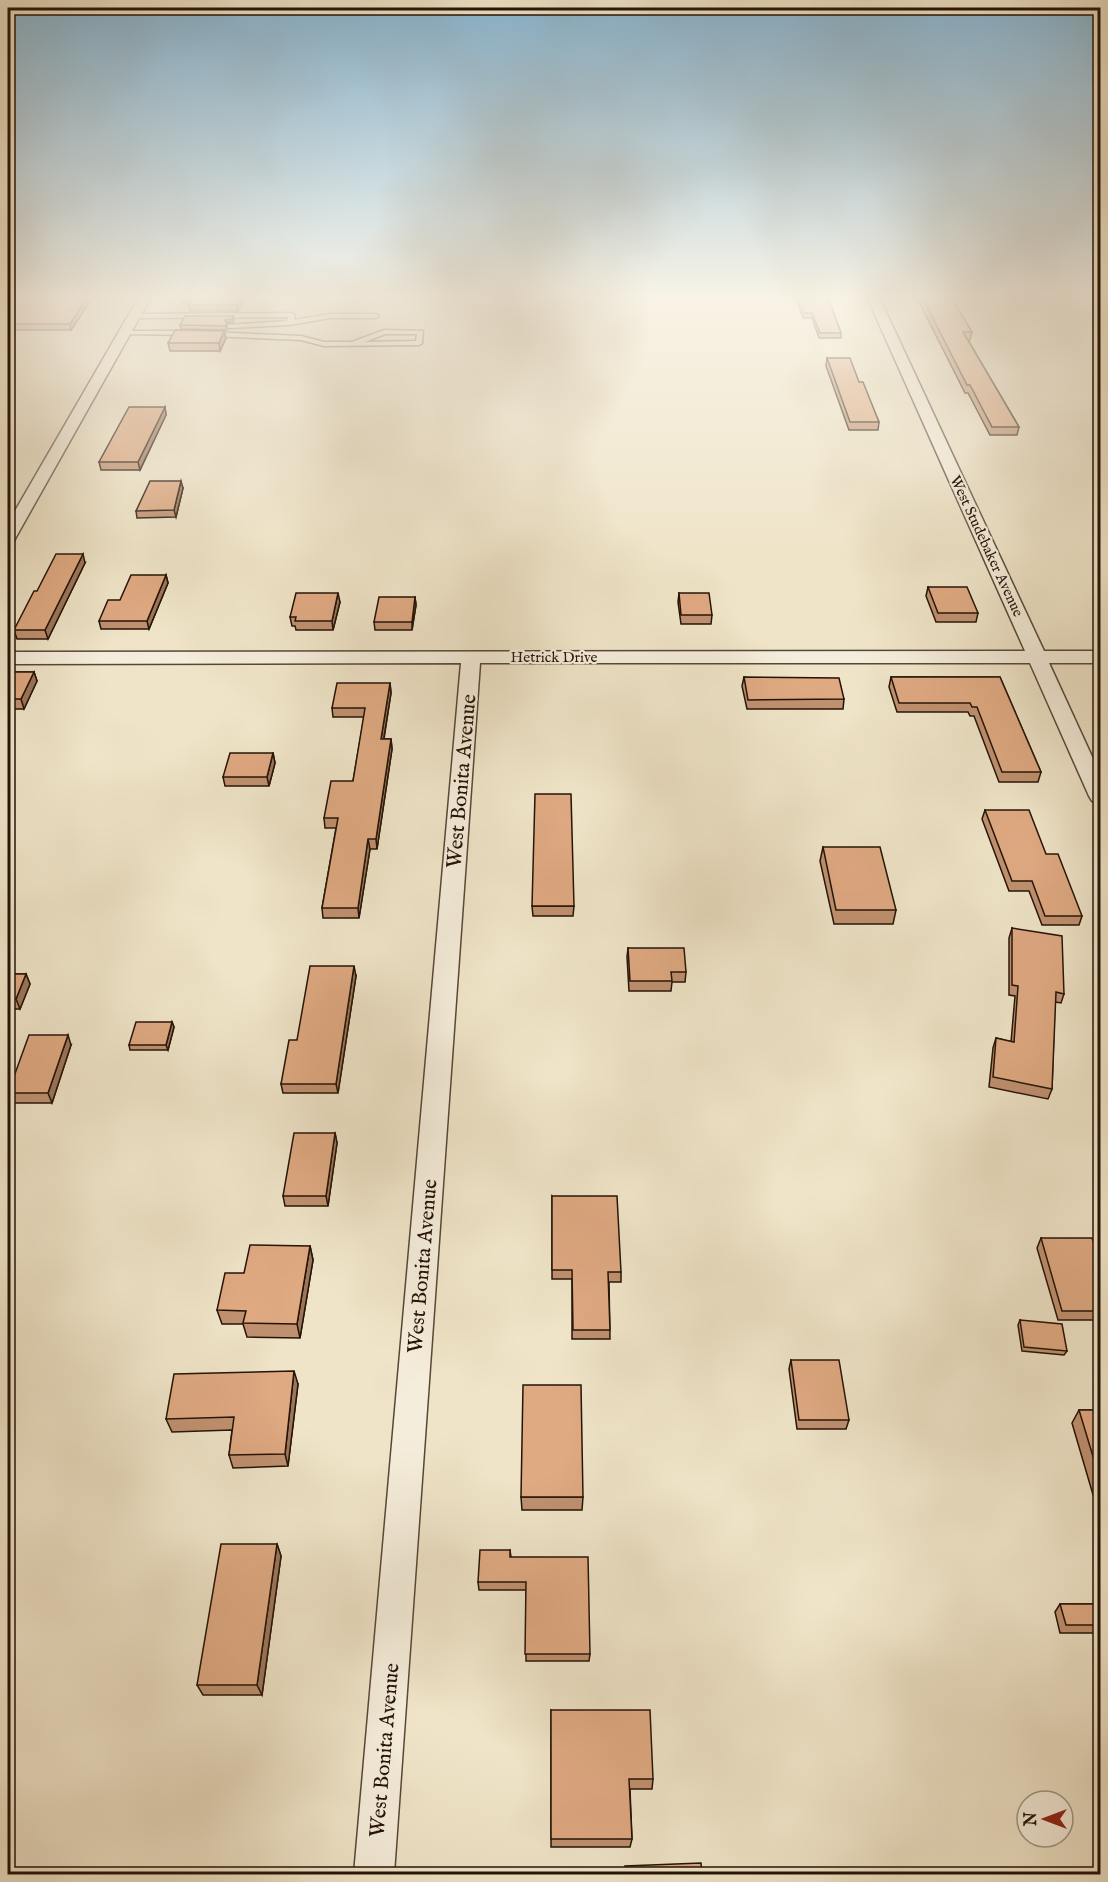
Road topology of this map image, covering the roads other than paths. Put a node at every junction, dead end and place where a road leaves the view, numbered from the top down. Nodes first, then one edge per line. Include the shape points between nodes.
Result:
1 (95, 385) edge
2 (913, 385) edge
3 (8, 537) edge
4 (471, 657) junction
5 (1038, 657) junction
6 (1101, 657) edge
7 (8, 658) edge
8 (1101, 796) edge
9 (374, 1875) edge

1 - 3 street
2 - 5 street, West Studebaker Avenue
4 - 5 street, Hetrick Drive
4 - 7 street, Hetrick Drive
4 - 9 street, West Bonita Avenue
5 - 6 street, Hetrick Drive
5 - 8 street, West Studebaker Avenue

